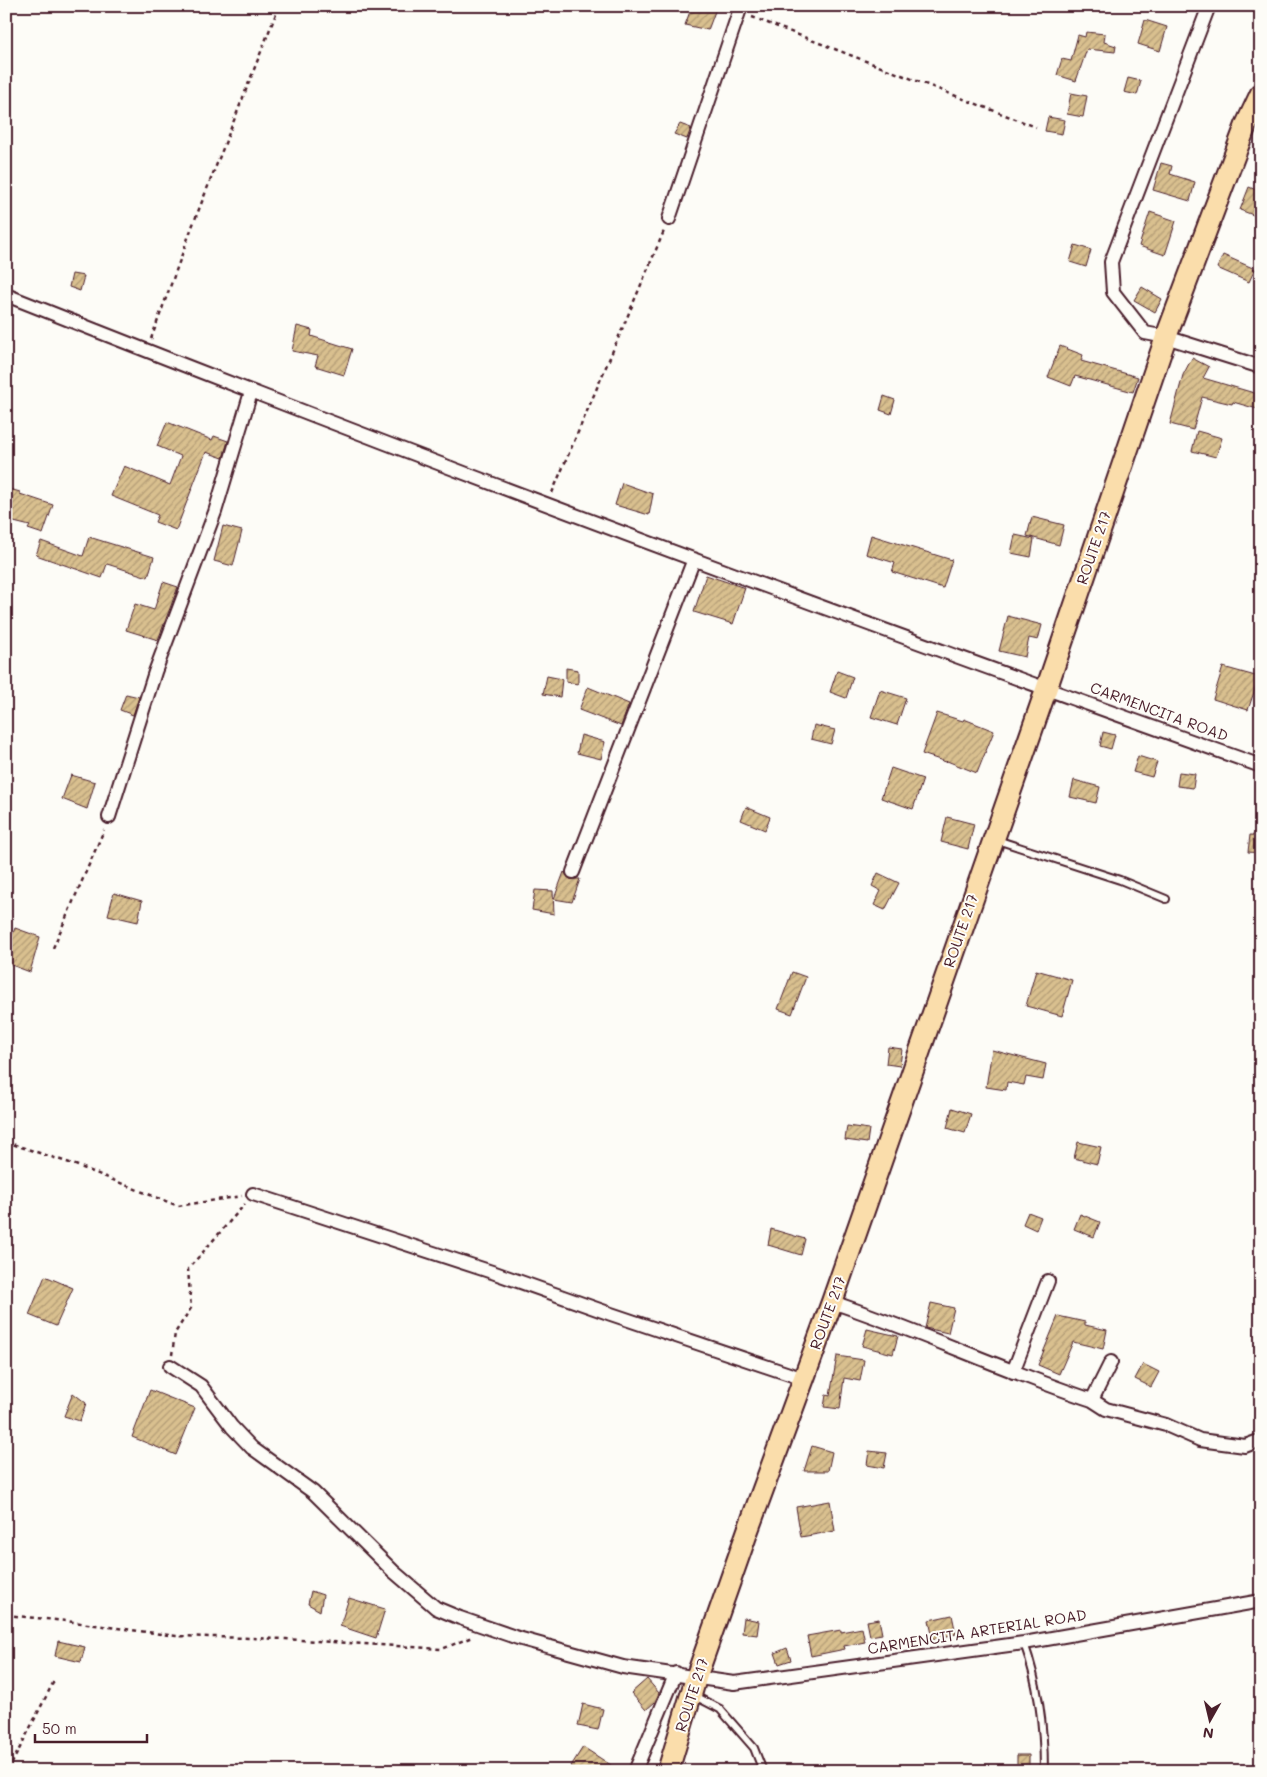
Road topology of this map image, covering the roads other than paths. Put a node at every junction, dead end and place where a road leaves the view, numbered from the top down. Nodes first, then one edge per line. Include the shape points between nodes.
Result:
1 (1209, 6) edge
2 (740, 9) edge
3 (1261, 93) edge
4 (669, 219) road end
5 (6, 295) edge
6 (1166, 337) junction
7 (1261, 368) edge
8 (251, 392) junction
9 (694, 559) junction
10 (1046, 690) junction
11 (1261, 766) edge
12 (109, 817) road end
13 (993, 839) junction
14 (574, 872) dead end
15 (1166, 899) dead end
16 (253, 1194) road end
17 (1048, 1281) dead end
18 (832, 1302) junction
19 (1112, 1362) dead end
20 (170, 1366) road end
21 (1013, 1372) junction
22 (804, 1379) junction
23 (1092, 1400) junction
24 (1261, 1440) edge
25 (1261, 1601) edge
26 (1024, 1643) junction
27 (676, 1674) junction
28 (694, 1686) junction
29 (635, 1771) edge
30 (668, 1771) edge
31 (763, 1771) edge
32 (1044, 1771) edge

1 - 6 street via 1111,262 1113,292 1145,333
2 - 4 street
3 - 6 main road, ROUTE 217
5 - 8 street, CARMENCITA ROAD
6 - 7 street
6 - 10 main road, ROUTE 217
8 - 9 street, CARMENCITA ROAD
8 - 12 street via 215,512 155,672
9 - 10 street, CARMENCITA ROAD
9 - 14 street
10 - 11 street, CARMENCITA ROAD
10 - 13 main road, ROUTE 217
13 - 15 lane via 1120,880
13 - 18 main road, ROUTE 217
16 - 22 street
17 - 21 street
18 - 21 street
18 - 22 main road, ROUTE 217
19 - 23 street
20 - 27 street, CARMENCITA ARTERIAL ROAD via 201,1386 252,1448 313,1492 393,1571 436,1608 569,1653 623,1667
21 - 23 street
22 - 28 main road, ROUTE 217
23 - 24 street via 1106,1409 1166,1425 1200,1440 1245,1446
25 - 26 street, CARMENCITA ARTERIAL ROAD
26 - 28 street, CARMENCITA ARTERIAL ROAD
26 - 32 lane via 1034,1671 1042,1725
27 - 28 street, CARMENCITA ARTERIAL ROAD
27 - 29 street
28 - 30 main road, ROUTE 217
28 - 31 lane via 754,1748

